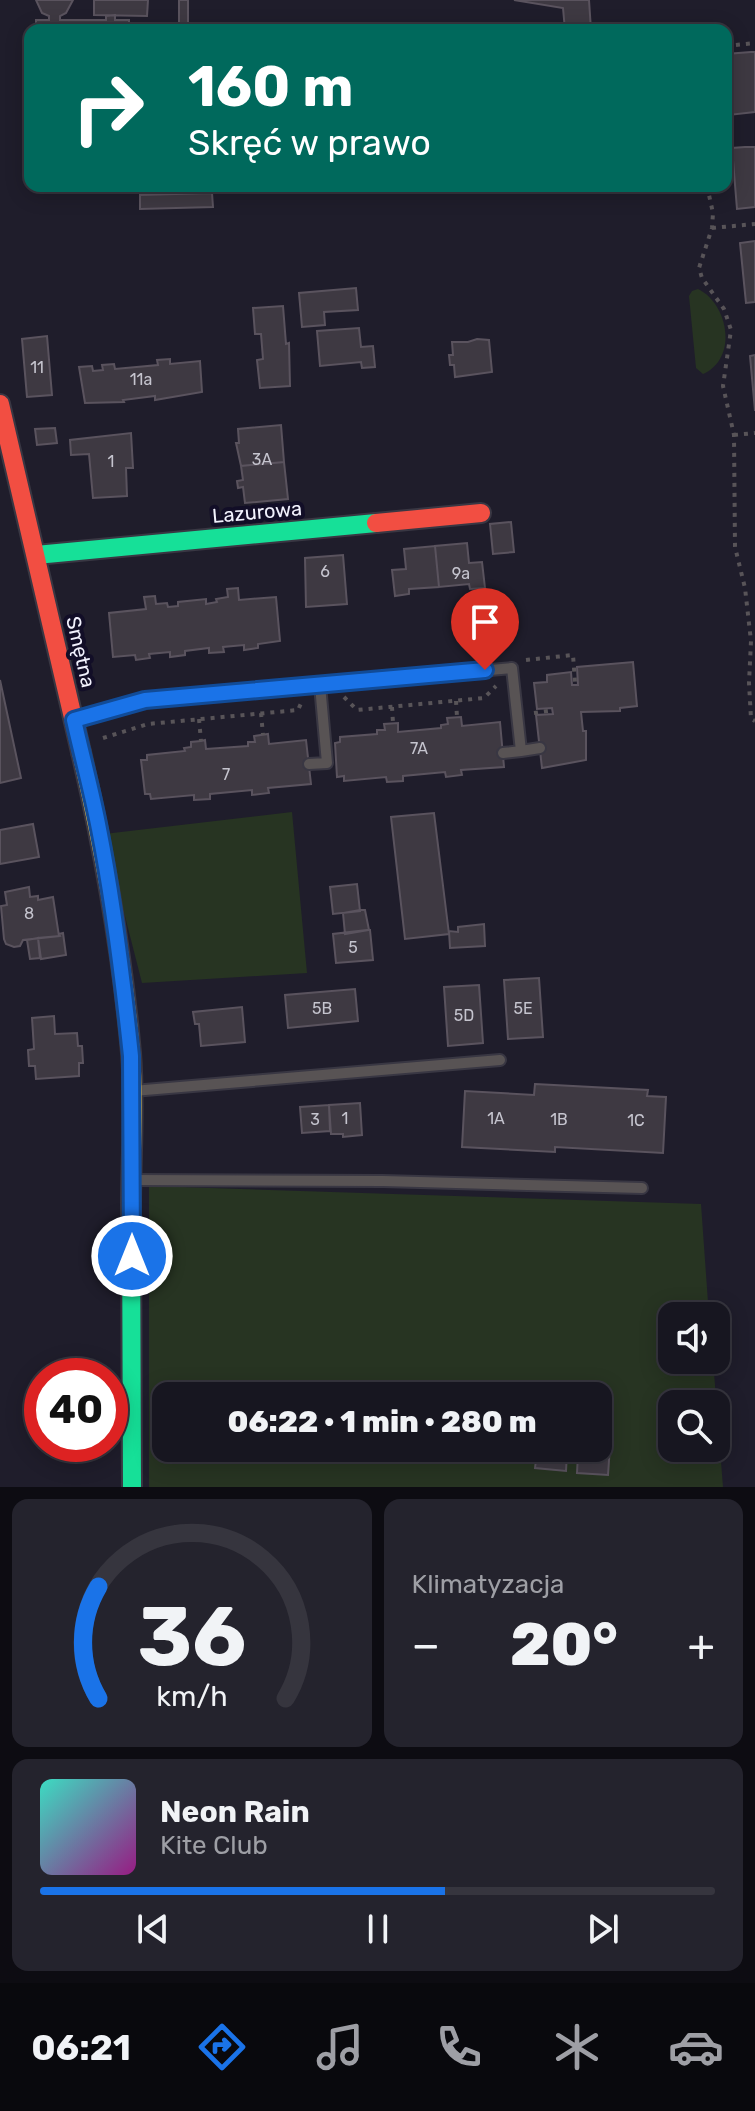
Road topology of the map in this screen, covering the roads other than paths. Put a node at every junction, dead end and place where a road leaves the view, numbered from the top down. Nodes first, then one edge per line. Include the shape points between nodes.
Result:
1 (0, 404) edge
2 (481, 513) dead end
3 (36, 555) junction
4 (320, 685) junction
5 (74, 720) junction
6 (540, 748) dead end
7 (521, 751) junction
8 (503, 753) dead end
9 (309, 764) dead end
10 (500, 1060) dead end
11 (131, 1091) junction
12 (131, 1180) junction
13 (642, 1188) dead end
14 (132, 1487) edge

1 - 3 street, Smętna
2 - 3 street, Lazurowa
3 - 5 street, Smętna
4 - 5 lane via 145,700
4 - 7 lane via 512,668
4 - 9 lane via 327,763
5 - 11 street, Smętna via 119,949
6 - 7 lane
7 - 8 lane
10 - 11 lane
11 - 12 street, Smętna
12 - 13 lane
12 - 14 street, Smętna

